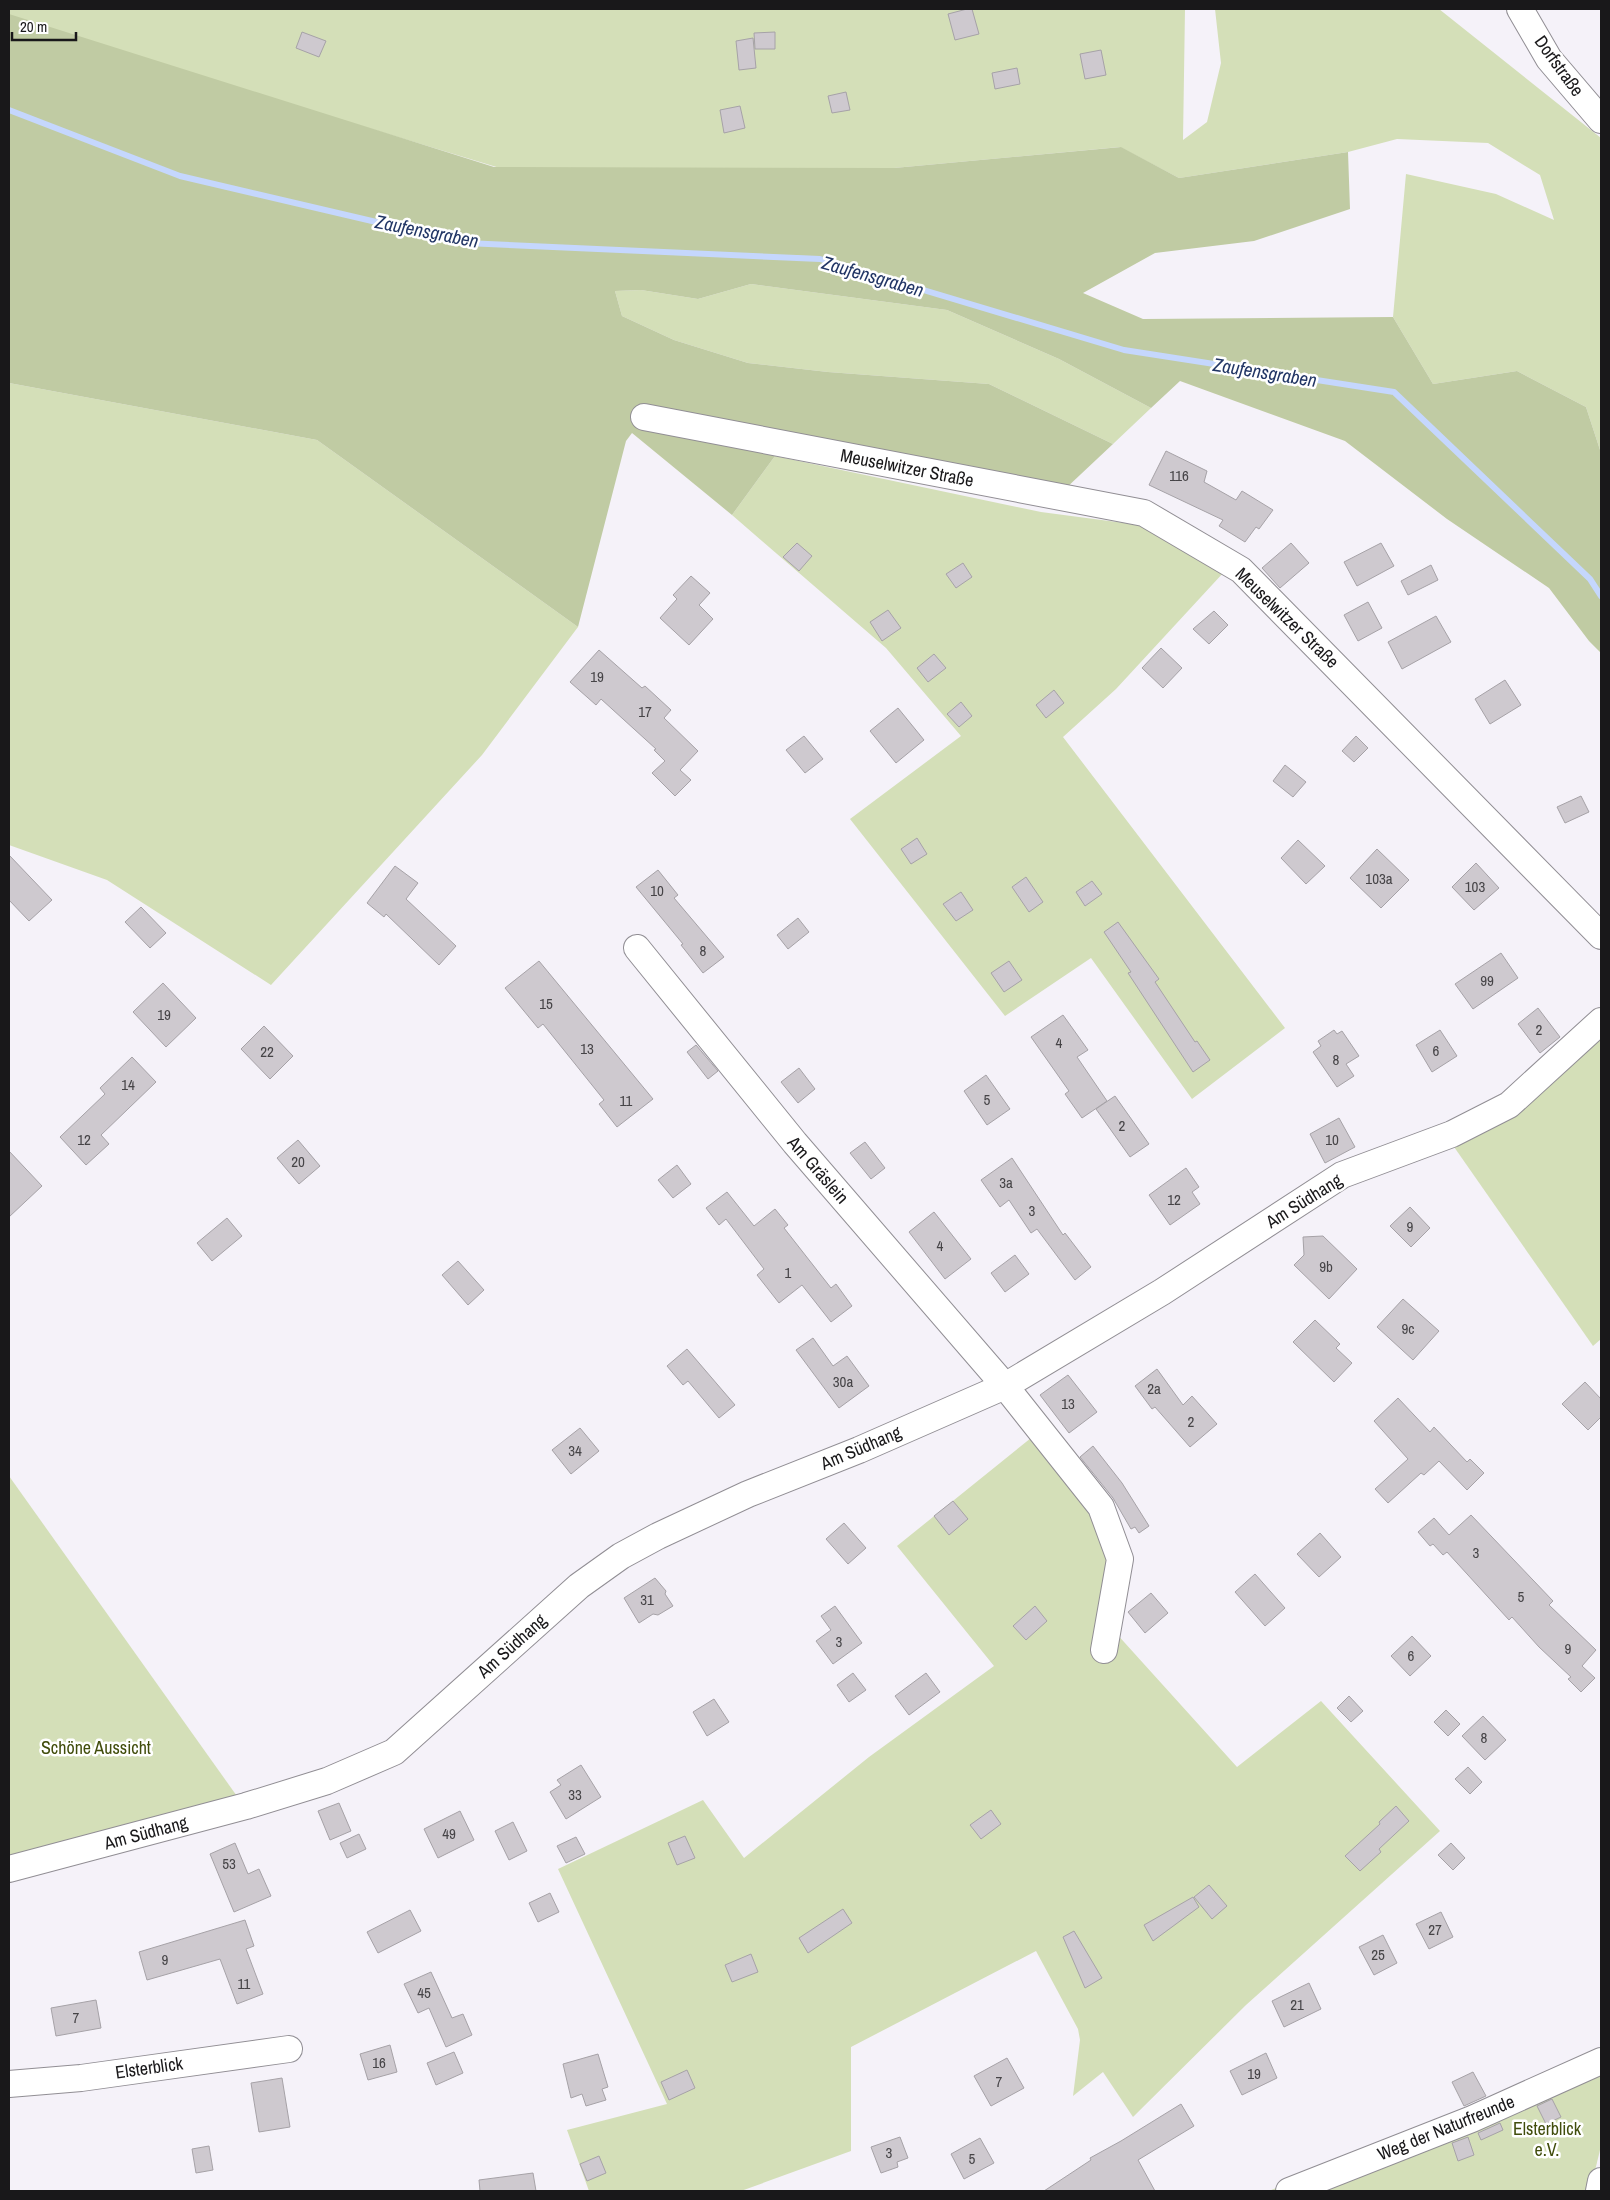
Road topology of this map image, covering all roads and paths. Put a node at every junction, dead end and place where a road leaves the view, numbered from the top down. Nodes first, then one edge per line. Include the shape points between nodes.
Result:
1 (1520, 9) edge
2 (1601, 120) edge
3 (644, 417) dead end
4 (1601, 936) edge
5 (637, 948) dead end
6 (1601, 1021) edge
7 (1005, 1386) junction
8 (1104, 1650) dead end
9 (9, 1869) edge
10 (289, 2049) dead end
11 (1601, 2061) edge
12 (9, 2084) edge
13 (1601, 2181) edge
14 (1289, 2191) edge
15 (1599, 2191) edge

1 - 2 street, Dorfstraße via 1549,59
3 - 4 street, Meuselwitzer Straße via 1144,513 1241,570
5 - 7 street, Am Gräslein via 795,1143
6 - 7 street, Am Südhang via 1509,1105 1452,1134 1342,1175 1162,1292
7 - 8 street via 1101,1507 1120,1559
7 - 9 street, Am Südhang via 748,1494 621,1556 578,1586 394,1752 327,1781 246,1806
10 - 12 street, Elsterblick via 81,2078
11 - 14 street, Weg der Naturfreunde via 1472,2119
13 - 15 street

